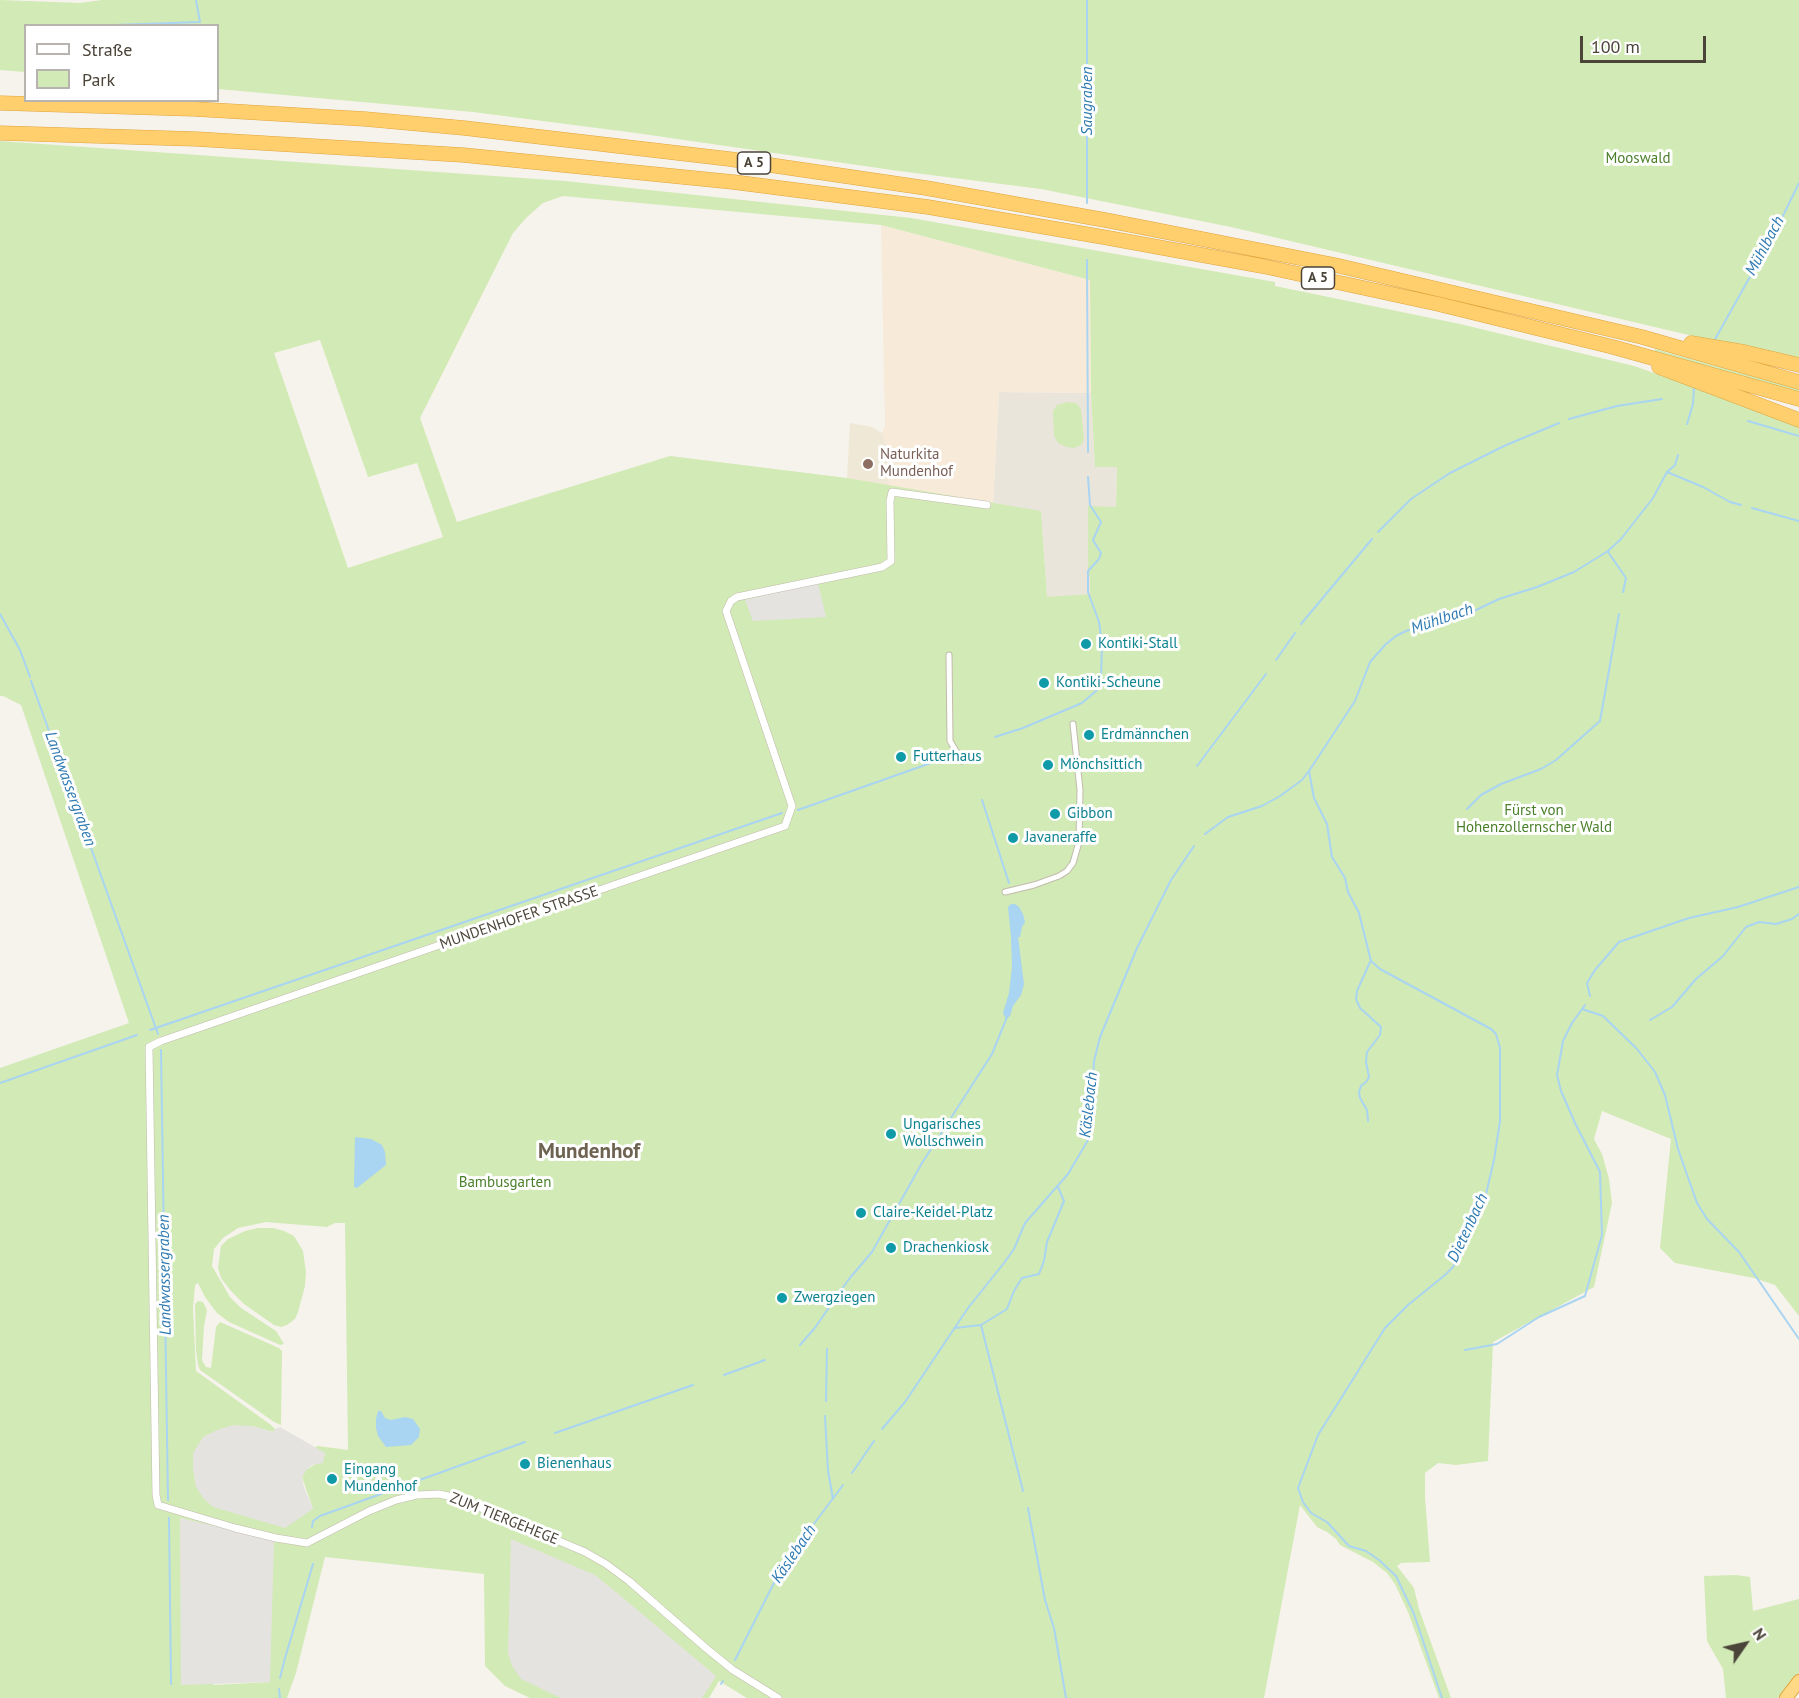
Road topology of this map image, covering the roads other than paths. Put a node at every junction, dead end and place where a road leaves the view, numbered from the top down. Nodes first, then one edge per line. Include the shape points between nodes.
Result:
1 (0, 103) edge
2 (0, 133) edge
3 (1641, 338) junction
4 (1613, 347) junction
5 (1799, 365) edge
6 (1799, 381) edge
7 (1799, 399) edge
8 (1799, 420) edge
9 (987, 505) dead end
10 (949, 655) dead end
11 (1073, 724) dead end
12 (962, 761) dead end
13 (1005, 892) dead end
14 (158, 1505) joint
15 (1799, 1681) edge
16 (1799, 1694) edge
17 (778, 1698) edge
18 (1786, 1698) edge
19 (1791, 1698) edge

1 - 3 highway, A 5 via 366,119 563,138 741,161 926,188 1253,248
2 - 4 highway, A 5 via 196,139 452,154 733,182 928,207 1262,266
3 - 5 highway via 1734,350
3 - 6 highway, A 5
4 - 7 highway, A 5
4 - 8 highway
9 - 14 street, MUNDENHOFER STRASSE via 892,492 891,561 882,567 731,601 726,611 792,807 785,826 149,1047
10 - 12 street via 950,741
11 - 13 street via 1080,790 1079,842 1073,863 1059,876
14 - 17 street, ZUM TIERGEHEGE via 235,1528 308,1543 396,1500 439,1494 456,1498 606,1564 706,1649
15 - 18 highway
16 - 19 highway

